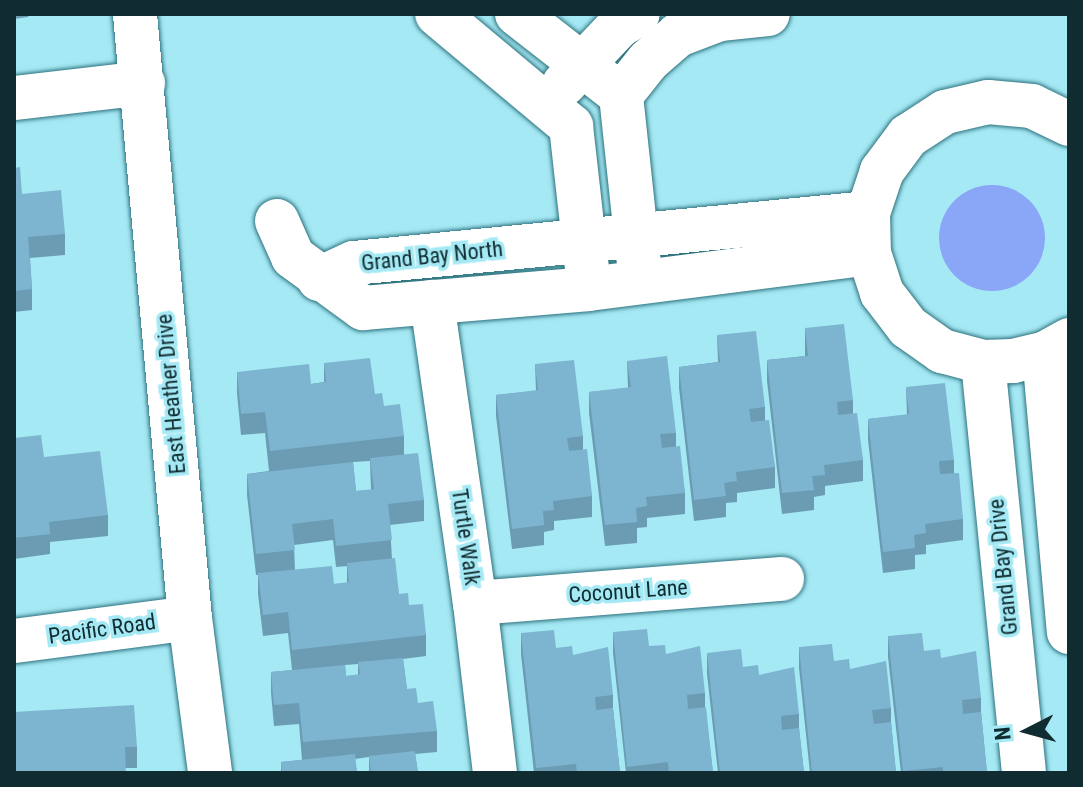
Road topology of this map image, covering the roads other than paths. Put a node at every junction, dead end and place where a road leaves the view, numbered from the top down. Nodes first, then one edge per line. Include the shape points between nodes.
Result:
1 (135, 14) edge
2 (437, 14) edge
3 (517, 14) edge
4 (638, 14) edge
5 (768, 14) edge
6 (583, 64) junction
7 (143, 83) junction
8 (621, 95) junction
9 (14, 98) edge
10 (545, 104) junction
11 (1069, 124) edge
12 (277, 221) dead end
13 (868, 233) junction
14 (635, 236) junction
15 (583, 241) junction
16 (319, 279) junction
17 (641, 282) junction
18 (589, 289) junction
19 (432, 302) junction
20 (1056, 347) edge
21 (983, 362) junction
22 (782, 579) dead end
23 (475, 603) junction
24 (190, 618) junction
25 (1069, 623) edge
26 (14, 641) edge
27 (210, 773) edge
28 (495, 773) edge
29 (1024, 773) edge

1 - 7 street, East Heather Drive
2 - 10 street
3 - 6 street
4 - 6 street
5 - 8 street via 720,19 678,35
6 - 8 street
6 - 10 street
7 - 9 street
7 - 24 street, East Heather Drive
8 - 14 street
10 - 15 street via 571,126
11 - 13 street via 1032,106 988,102 945,112 908,136 882,171
12 - 16 street via 293,257
13 - 14 street, Grand Bay North
13 - 17 street, Grand Bay North
13 - 21 street via 882,293 908,327 942,351
14 - 15 street, Grand Bay North
14 - 17 street
15 - 16 street, Grand Bay North via 354,263
15 - 18 street
16 - 19 street, Grand Bay North via 363,308
17 - 18 street, Grand Bay North
18 - 19 street, Grand Bay North
19 - 23 street, Turtle Walk
20 - 21 street via 1013,361
20 - 25 street
21 - 29 street, Grand Bay Drive
22 - 23 street, Coconut Lane
23 - 28 street, Turtle Walk
24 - 26 street, Pacific Road
24 - 27 street, East Heather Drive

